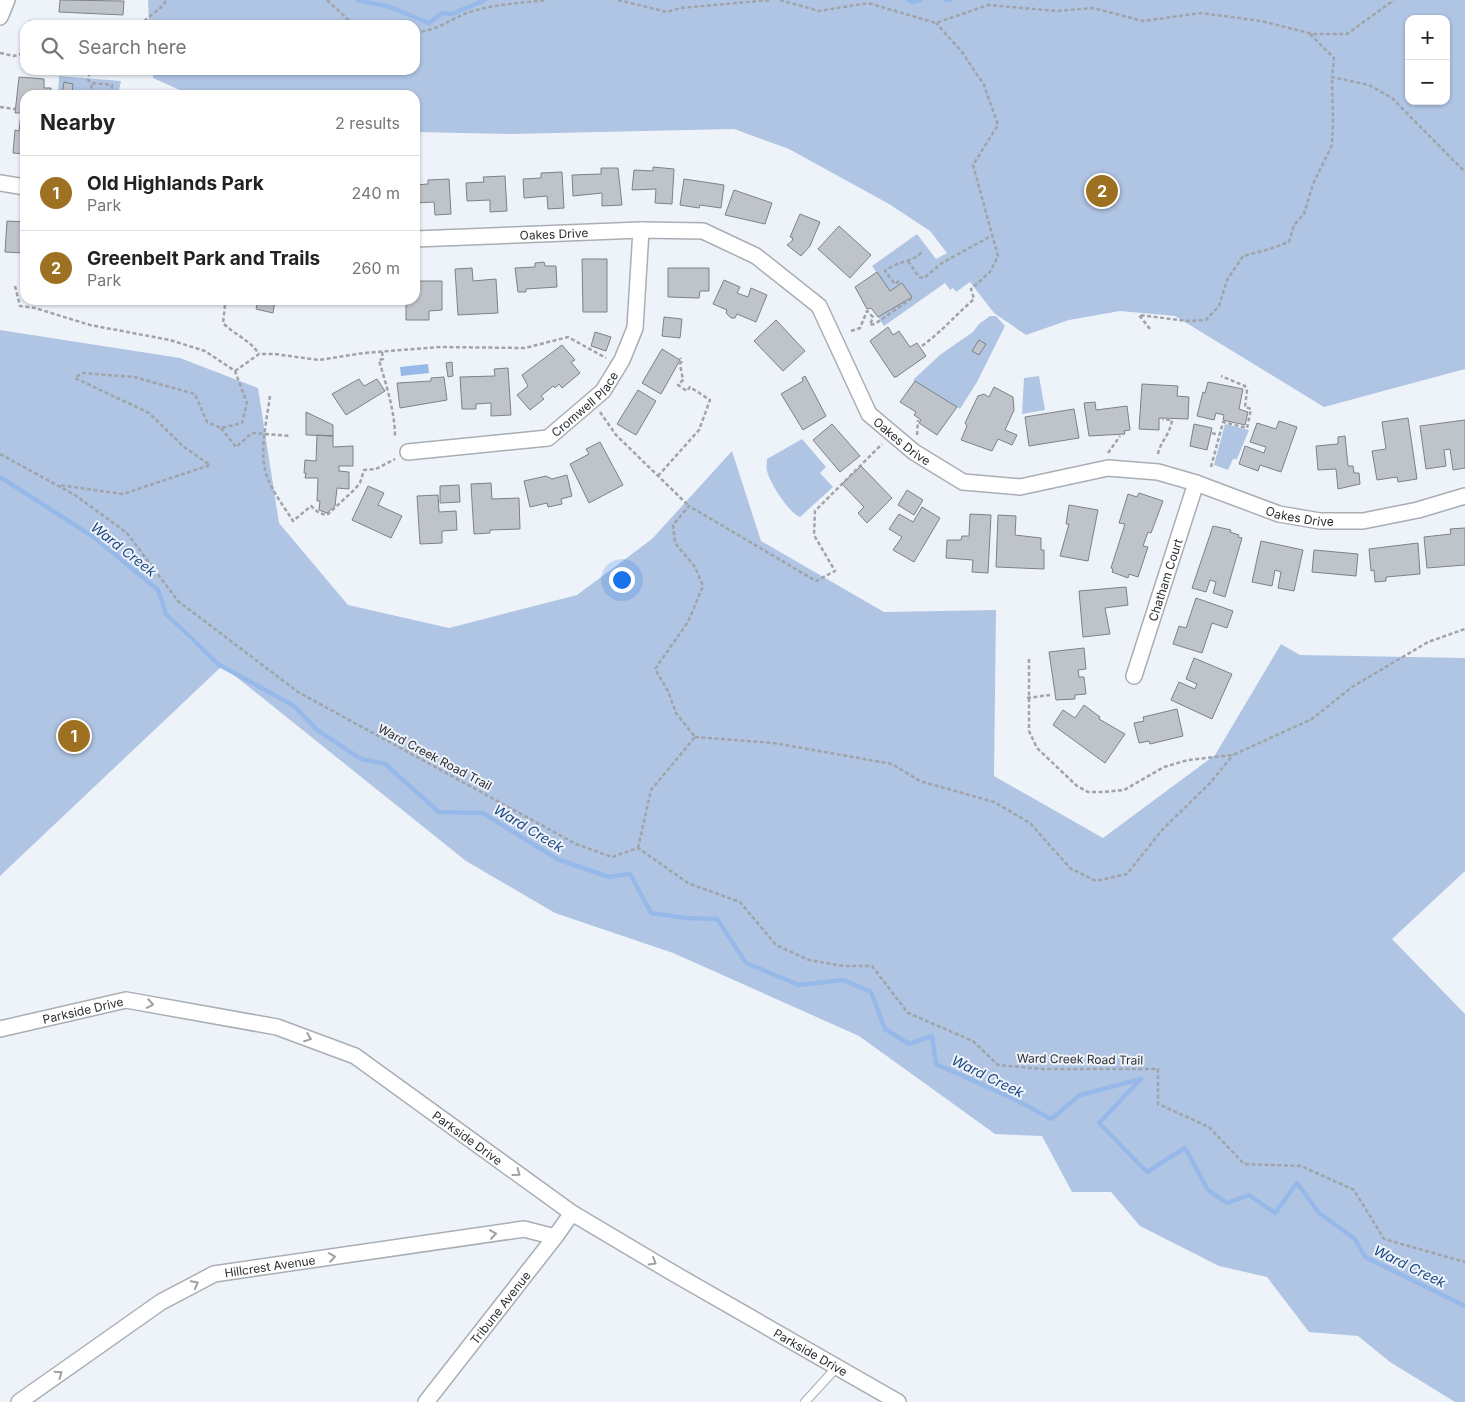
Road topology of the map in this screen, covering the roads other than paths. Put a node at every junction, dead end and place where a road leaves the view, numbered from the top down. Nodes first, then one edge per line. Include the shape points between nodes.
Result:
1 (7, 0) edge
2 (0, 17) edge
3 (0, 183) edge
4 (20, 186) edge
5 (641, 230) junction
6 (420, 239) edge
7 (408, 452) road end
8 (1196, 483) junction
9 (1465, 496) edge
10 (1134, 676) dead end
11 (0, 1029) edge
12 (572, 1213) junction
13 (555, 1237) junction
14 (838, 1366) junction
15 (20, 1402) edge
16 (426, 1402) edge
17 (805, 1402) edge
18 (898, 1402) edge

1 - 2 street
3 - 4 street
5 - 6 street, Oakes Drive
5 - 7 street, Cromwell Place via 635,328 603,391 548,438
5 - 8 street, Oakes Drive via 703,231 756,256 819,306 869,414 914,452 962,482 1020,486 1108,468 1158,472
8 - 9 street, Oakes Drive via 1279,514 1320,521 1363,521
8 - 10 street, Chatham Court
11 -> 12 street, Parkside Drive via 126,1000 278,1026 355,1056
12 - 13 street, Tribune Avenue
12 -> 14 street, Parkside Drive via 740,1313
15 -> 13 street, Hillcrest Avenue via 161,1302 214,1274 524,1229
13 - 16 street, Tribune Avenue
14 - 17 lane
14 - 18 street, Parkside Drive

